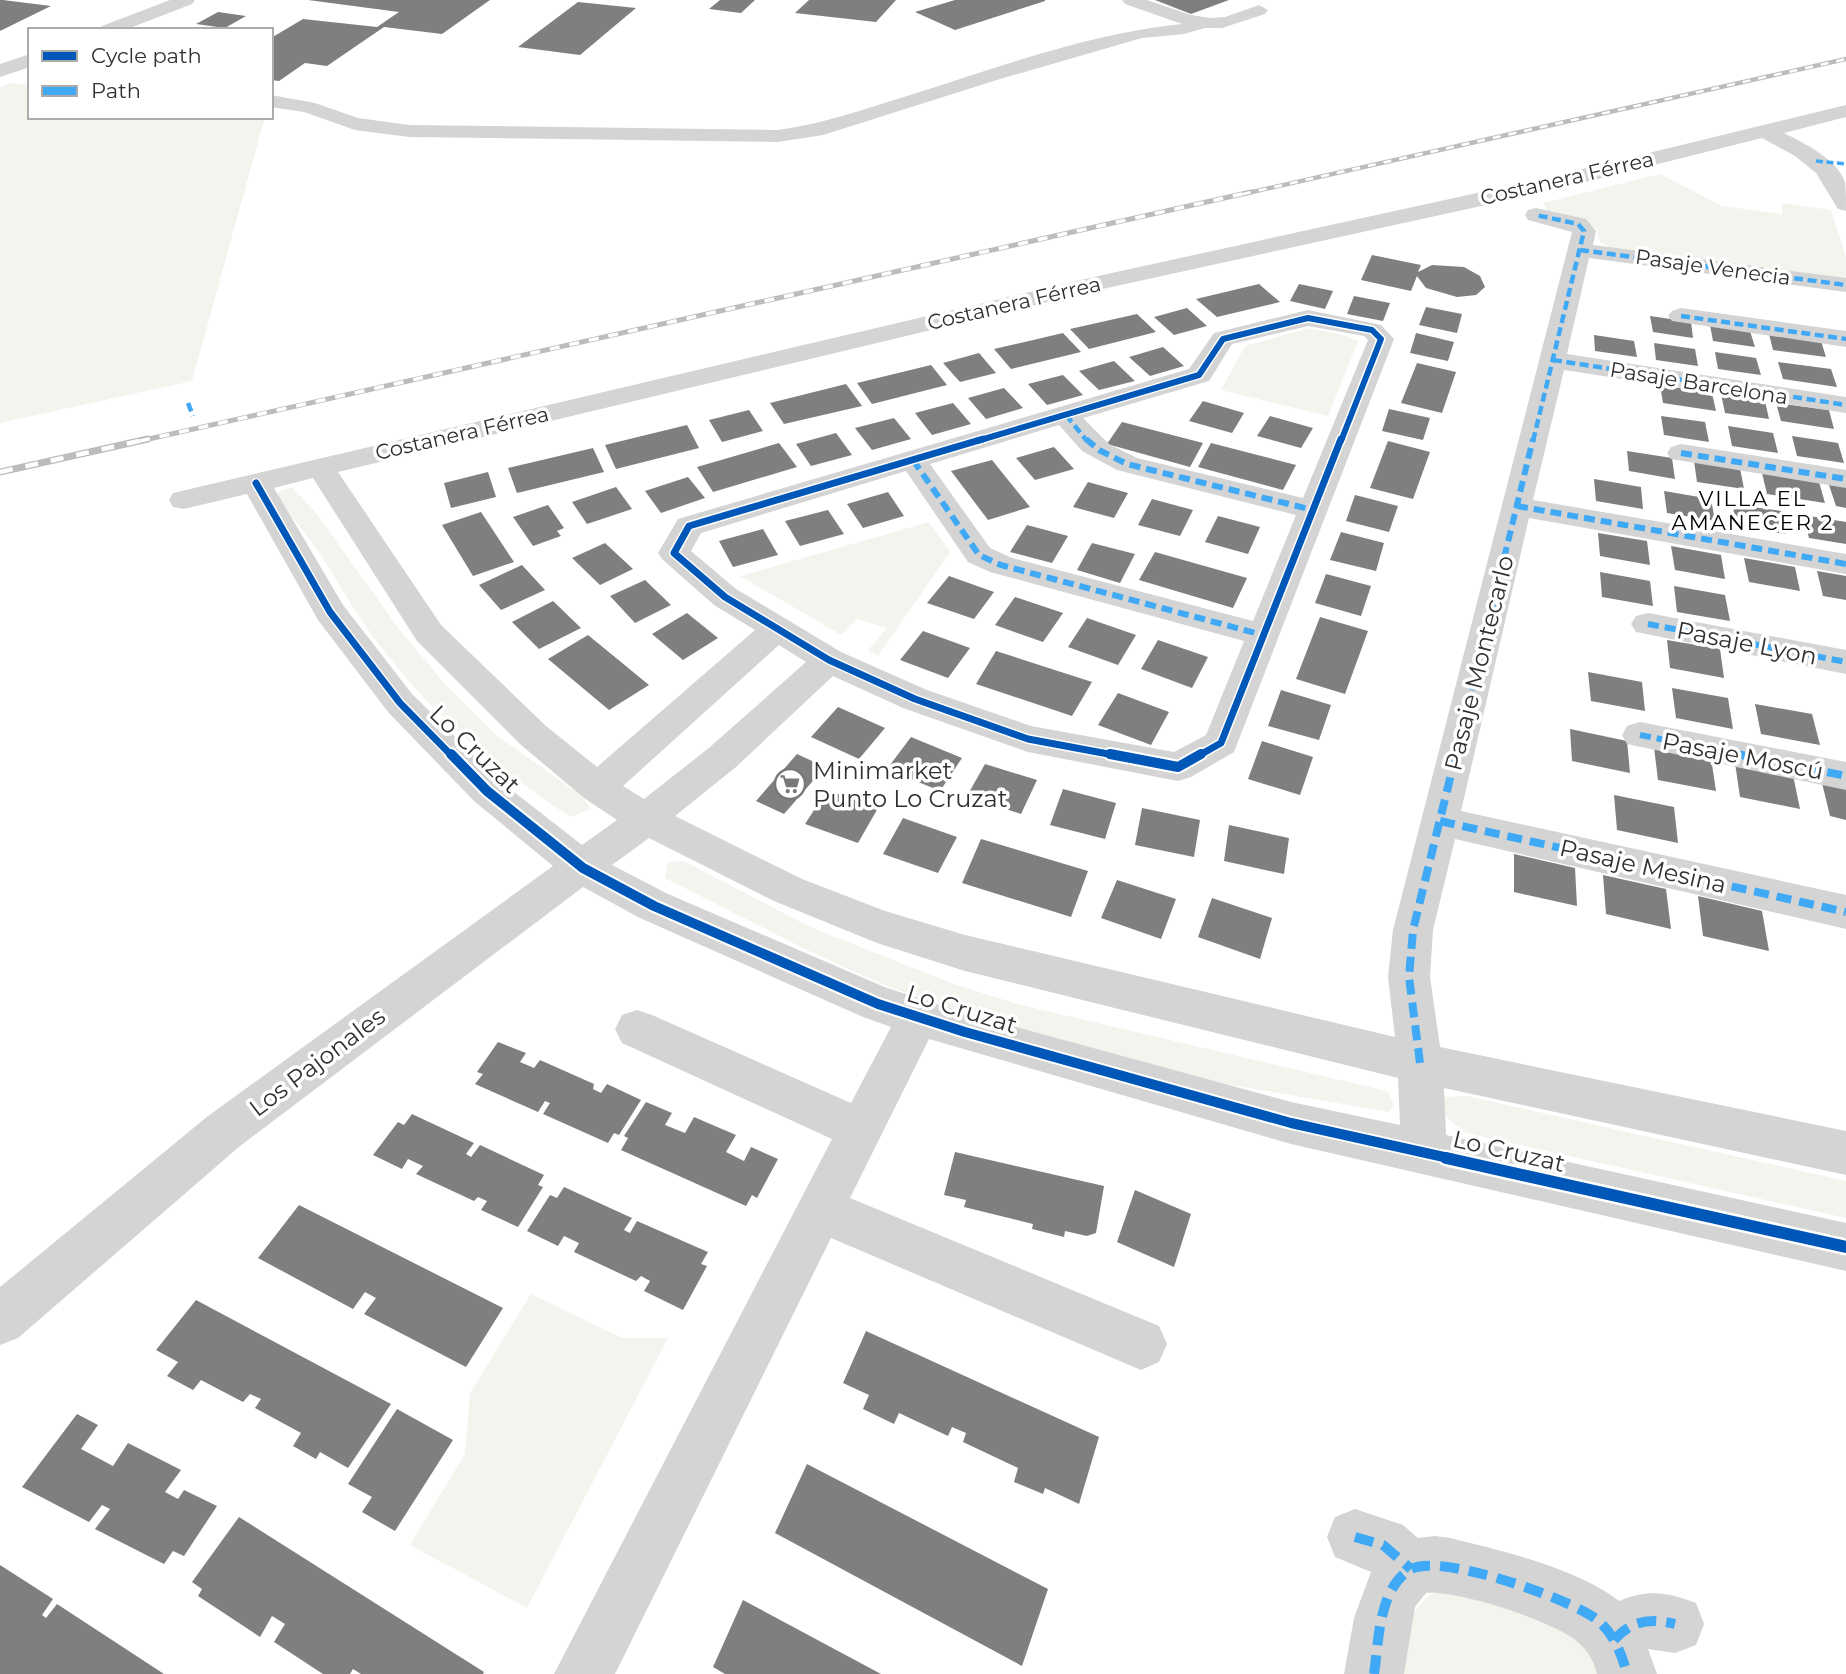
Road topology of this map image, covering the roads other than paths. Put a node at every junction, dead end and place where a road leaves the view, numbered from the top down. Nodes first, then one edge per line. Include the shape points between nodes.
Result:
1 (186, 0) edge
2 (1131, 0) edge
3 (1259, 10) dead end
4 (1205, 22) junction
5 (113, 28) edge
6 (273, 101) edge
7 (1846, 111) edge
8 (1764, 131) junction
9 (1816, 161) junction
10 (1846, 164) edge
11 (1846, 204) edge
12 (1536, 215) dead end
13 (1580, 250) junction
14 (1846, 285) edge
15 (1681, 316) dead end
16 (1846, 339) edge
17 (1553, 360) junction
18 (1846, 405) edge
19 (1066, 415) junction
20 (1681, 453) dead end
21 (913, 460) junction
22 (320, 467) junction
23 (1846, 479) edge
24 (256, 483) junction
25 (184, 500) dead end
26 (1517, 506) junction
27 (1313, 510) junction
28 (1846, 564) edge
29 (1648, 624) dead end
30 (778, 628) junction
31 (1263, 635) junction
32 (829, 660) junction
33 (1846, 662) edge
34 (677, 719) junction
35 (1640, 735) dead end
36 (723, 757) junction
37 (1846, 776) edge
38 (597, 788) junction
39 (646, 819) junction
40 (1440, 821) junction
41 (583, 868) junction
42 (1846, 912) edge
43 (919, 1017) junction
44 (637, 1029) dead end
45 (1420, 1063) junction
46 (862, 1130) junction
47 (1424, 1151) junction
48 (1846, 1153) edge
49 (821, 1210) junction
50 (1846, 1247) edge
51 (0, 1320) edge
52 (1141, 1344) dead end
53 (1354, 1537) dead end
54 (1411, 1569) junction
55 (1675, 1624) dead end
56 (1620, 1657) edge
57 (584, 1674) edge
58 (1374, 1674) edge

1 - 5 street
2 - 4 street
3 - 4 street via 1224,23
4 - 6 street via 1141,33 816,131 778,136 409,131 355,124 308,107
7 - 8 street, Costanera Férrea
8 - 9 street
8 - 22 street, Costanera Férrea
9 - 10 street
9 - 11 street via 1832,176
12 - 13 street via 1581,227
13 - 14 street, Pasaje Venecia
13 - 17 street, Pasaje Montecarlo
15 - 16 street
17 - 18 street, Pasaje Barcelona
17 - 26 street, Pasaje Montecarlo
19 - 21 street
19 - 27 street via 1101,453 1127,464
19 - 27 street via 1199,375 1223,339 1308,318 1372,330 1381,339
20 - 23 street
21 - 30 street via 689,526 674,553 725,597
21 - 31 street via 979,555
22 - 24 street, Costanera Férrea
22 - 38 street, Lo Cruzat via 429,633 533,735
24 - 25 street, Costanera Férrea
24 - 41 street, Lo Cruzat via 330,612 400,703 487,791
26 - 28 street
26 - 40 street, Pasaje Montecarlo
27 - 31 street
29 - 33 street, Pasaje Lyon
30 - 32 street
30 - 34 street
31 - 32 street via 1221,743 1178,767 1028,739 915,699
32 - 36 street, Los Pajonales
34 - 36 street via 704,720 717,729 723,736
34 - 38 street
35 - 37 street, Pasaje Moscú
36 - 39 street, Los Pajonales
38 - 39 street, Lo Cruzat
39 - 41 street, Los Pajonales
39 - 45 street, Lo Cruzat via 788,890 877,926 965,953
40 - 42 street, Pasaje Mesina
40 - 45 street, Pasaje Montecarlo via 1409,956
41 - 43 street, Lo Cruzat via 753,951
41 - 51 street, Los Pajonales via 224,1131
43 - 46 street
43 - 47 street, Lo Cruzat via 1291,1123
44 - 46 street
45 - 47 street, Pasaje Montecarlo
45 - 48 street, Lo Cruzat
46 - 49 street
47 - 50 street, Lo Cruzat
49 - 52 street
49 - 57 street
53 - 54 street via 1383,1545
54 - 56 street via 1431,1564 1454,1568 1558,1599 1596,1619
54 - 58 street via 1395,1584 1386,1607
55 - 56 street via 1655,1618 1624,1628

